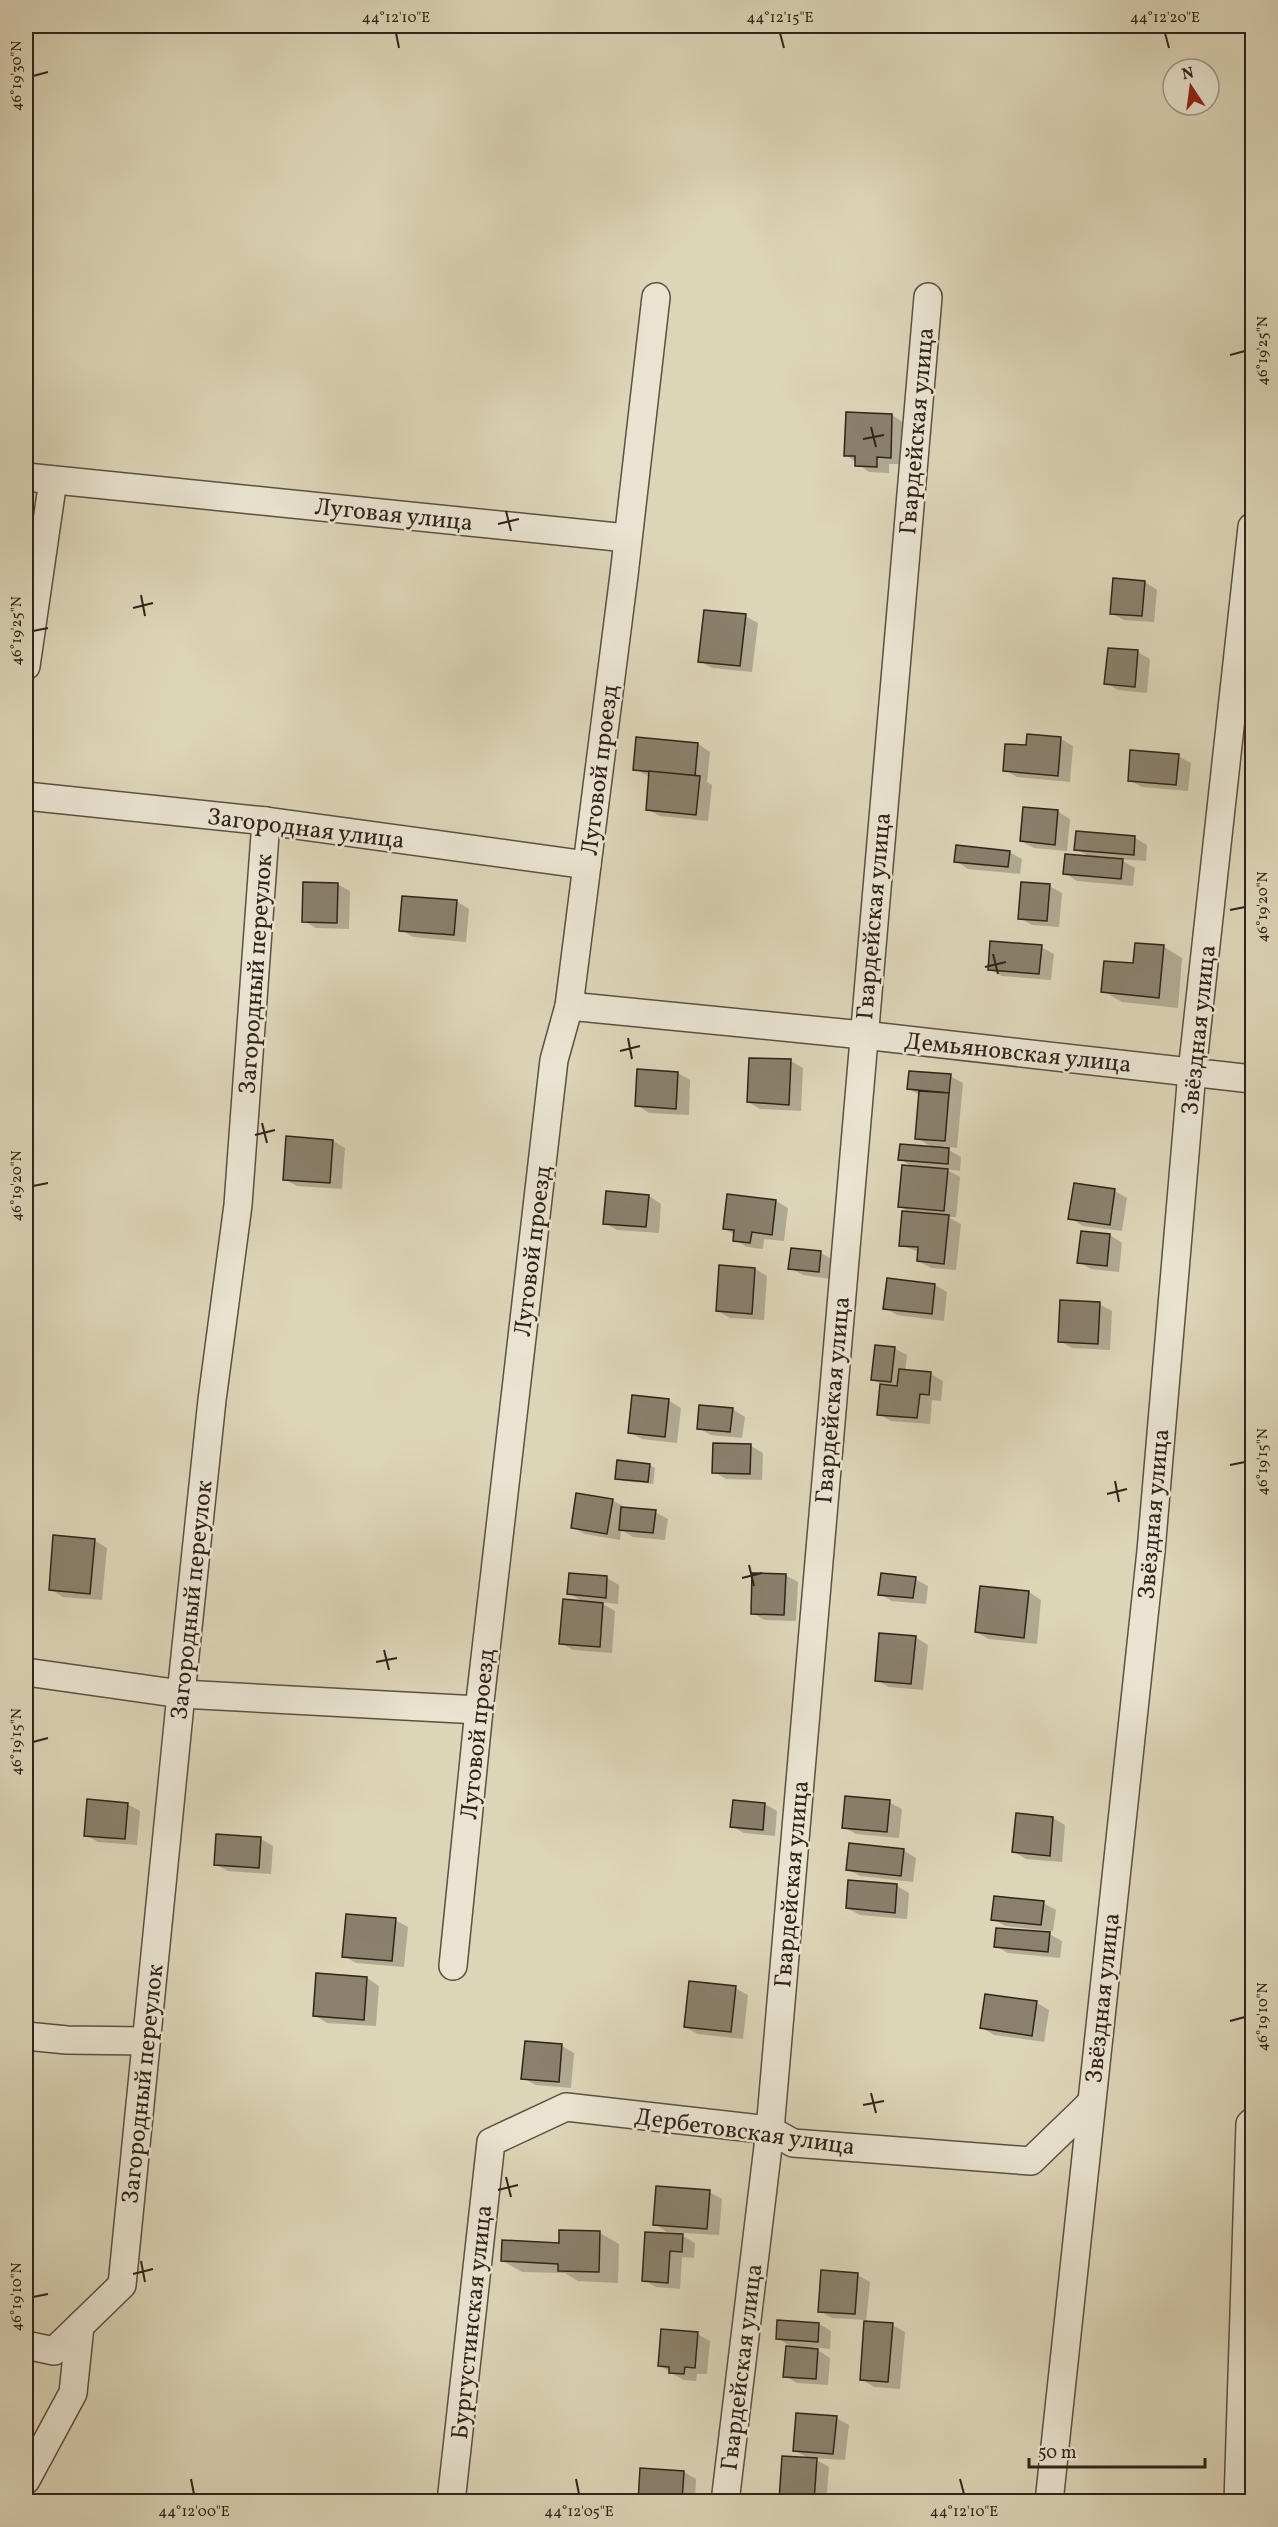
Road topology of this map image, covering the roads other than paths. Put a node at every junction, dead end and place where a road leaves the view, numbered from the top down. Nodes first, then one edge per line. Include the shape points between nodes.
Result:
1 (656, 297) dead end
2 (928, 297) dead end
3 (26, 477) edge
4 (53, 480) junction
5 (1252, 527) edge
6 (627, 538) junction
7 (26, 666) edge
8 (26, 796) edge
9 (266, 821) junction
10 (587, 865) junction
11 (569, 1006) junction
12 (863, 1035) junction
13 (1192, 1072) junction
14 (1252, 1079) edge
15 (26, 1672) edge
16 (180, 1694) junction
17 (479, 1710) junction
18 (453, 1966) dead end
19 (26, 2036) edge
20 (146, 2041) junction
21 (1091, 2103) junction
22 (1252, 2122) edge
23 (770, 2130) junction
24 (491, 2142) joint
25 (80, 2326) junction
26 (26, 2345) edge
27 (26, 2480) edge
28 (451, 2502) edge
29 (725, 2502) edge
30 (1049, 2502) edge
31 (1238, 2502) edge

1 - 6 street
2 - 12 street, Гвардейская улица
3 - 4 street, Луговая улица
4 - 6 street, Луговая улица
4 - 7 street
5 - 13 street, Звёздная улица
6 - 10 street, Луговой проезд
8 - 9 street, Загородная улица
9 - 10 street, Загородная улица
9 - 16 street, Загородный переулок via 237,1205
10 - 11 street, Луговой проезд
11 - 12 street, Демьяновская улица
11 - 17 street, Луговой проезд via 554,1060
12 - 13 street, Демьяновская улица
12 - 23 street, Гвардейская улица
13 - 14 street, Демьяновская улица
13 - 21 street, Звёздная улица via 1151,1551
15 - 16 street
16 - 17 street
16 - 20 street, Загородный переулок
17 - 18 street, Луговой проезд
19 - 20 street
20 - 25 street, Загородный переулок via 122,2285
21 - 23 street, Дербетовская улица via 1031,2161 793,2143
21 - 30 street, Звёздная улица
22 - 31 street
23 - 24 street, Дербетовская улица via 566,2106
23 - 29 street, Гвардейская улица
24 - 28 street, Бургустинская улица
25 - 26 street, Загородный переулок via 54,2351
25 - 27 street via 73,2393

